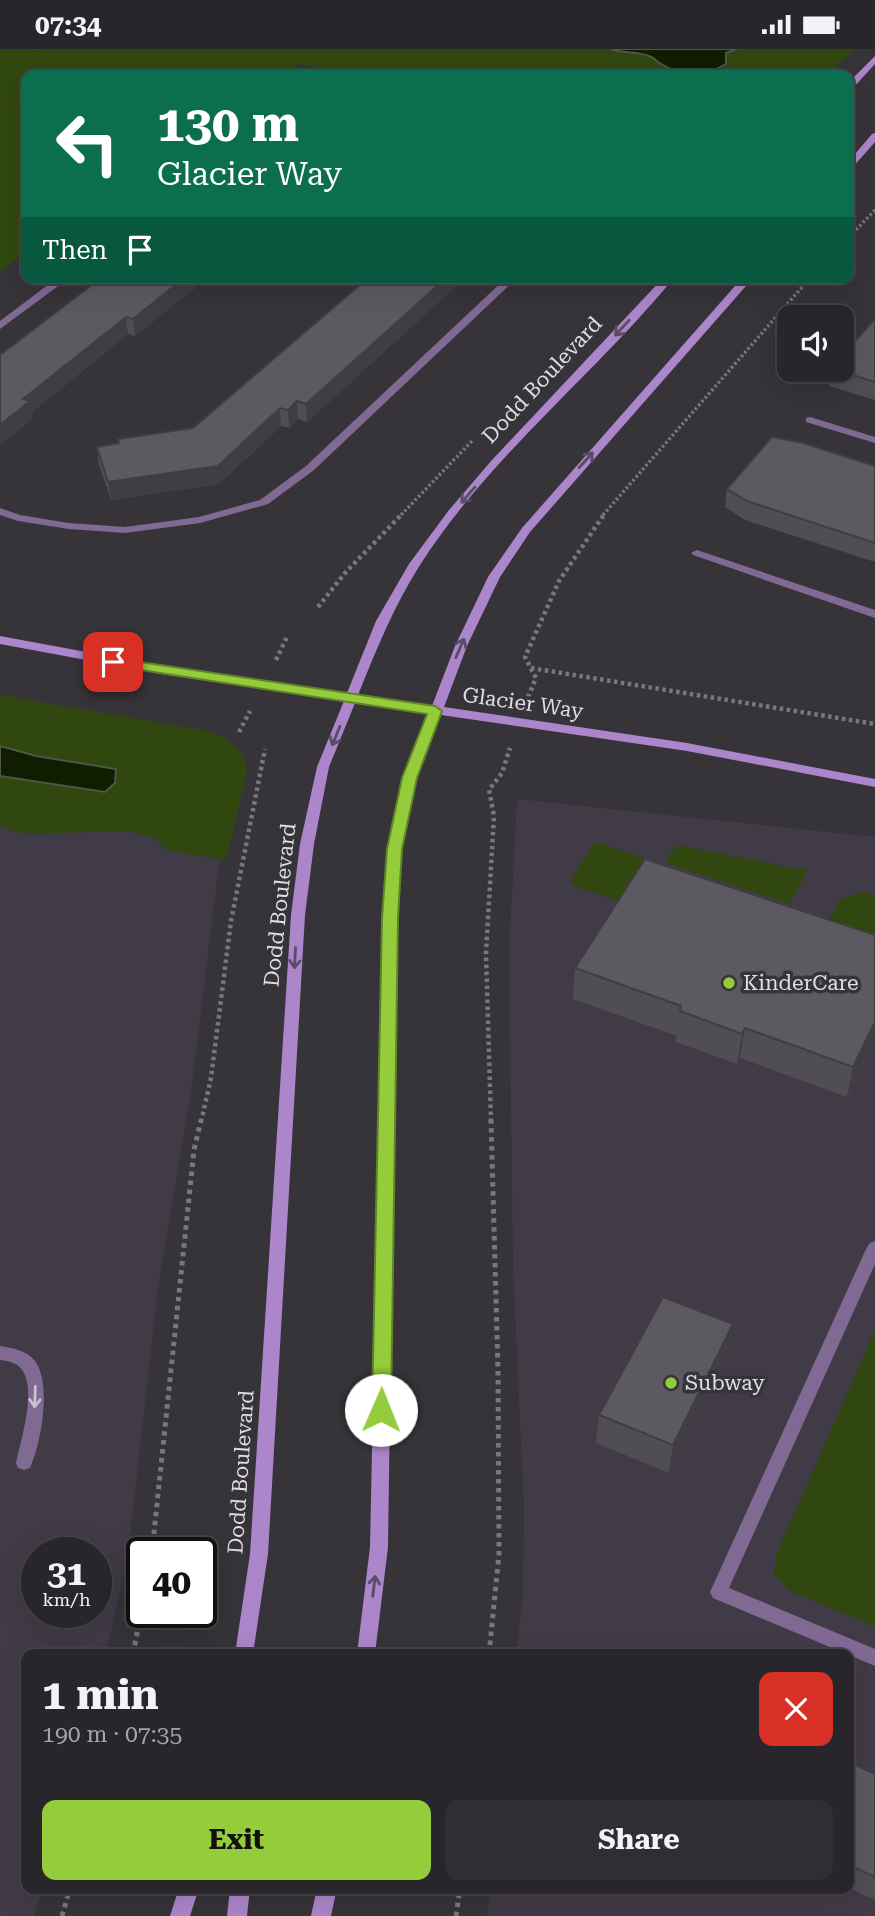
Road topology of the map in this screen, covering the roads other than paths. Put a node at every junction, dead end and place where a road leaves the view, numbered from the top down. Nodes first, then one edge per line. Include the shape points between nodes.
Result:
1 (875, 59) edge
2 (854, 82) edge
3 (875, 136) edge
4 (854, 160) edge
5 (56, 284) edge
6 (506, 284) edge
7 (663, 284) edge
8 (743, 284) edge
9 (0, 327) edge
10 (810, 420) dead end
11 (875, 440) edge
12 (0, 510) edge
13 (697, 553) dead end
14 (875, 614) edge
15 (0, 640) edge
16 (351, 699) junction
17 (435, 711) junction
18 (875, 783) edge
19 (875, 1247) edge
20 (0, 1353) edge
21 (24, 1463) dead end
22 (245, 1649) edge
23 (367, 1649) edge
24 (854, 1649) edge
25 (854, 1649) edge
26 (875, 1658) edge
27 (187, 1894) edge
28 (239, 1894) edge
29 (326, 1894) edge
30 (180, 1916) edge
31 (237, 1916) edge
32 (321, 1916) edge

1 - 2 street
3 - 4 street
5 - 9 lane
6 - 12 lane via 310,468 264,502 200,520 125,530 18,518
7 -> 16 street, Dodd Boulevard via 453,512 415,564 383,621
17 -> 8 street via 494,577 526,530
10 - 11 lane
13 - 14 lane
15 - 16 street, Glacier Way via 85,658
16 - 17 street, Glacier Way
16 -> 22 street, Dodd Boulevard via 322,770 298,915 259,1554
17 - 18 street, Glacier Way via 687,747
23 -> 17 street via 379,1547 395,849 410,778
19 - 24 lane via 719,1592
20 -> 21 lane via 21,1357 35,1379 37,1395
25 - 26 lane
27 - 30 street
28 - 31 street
29 - 32 street

